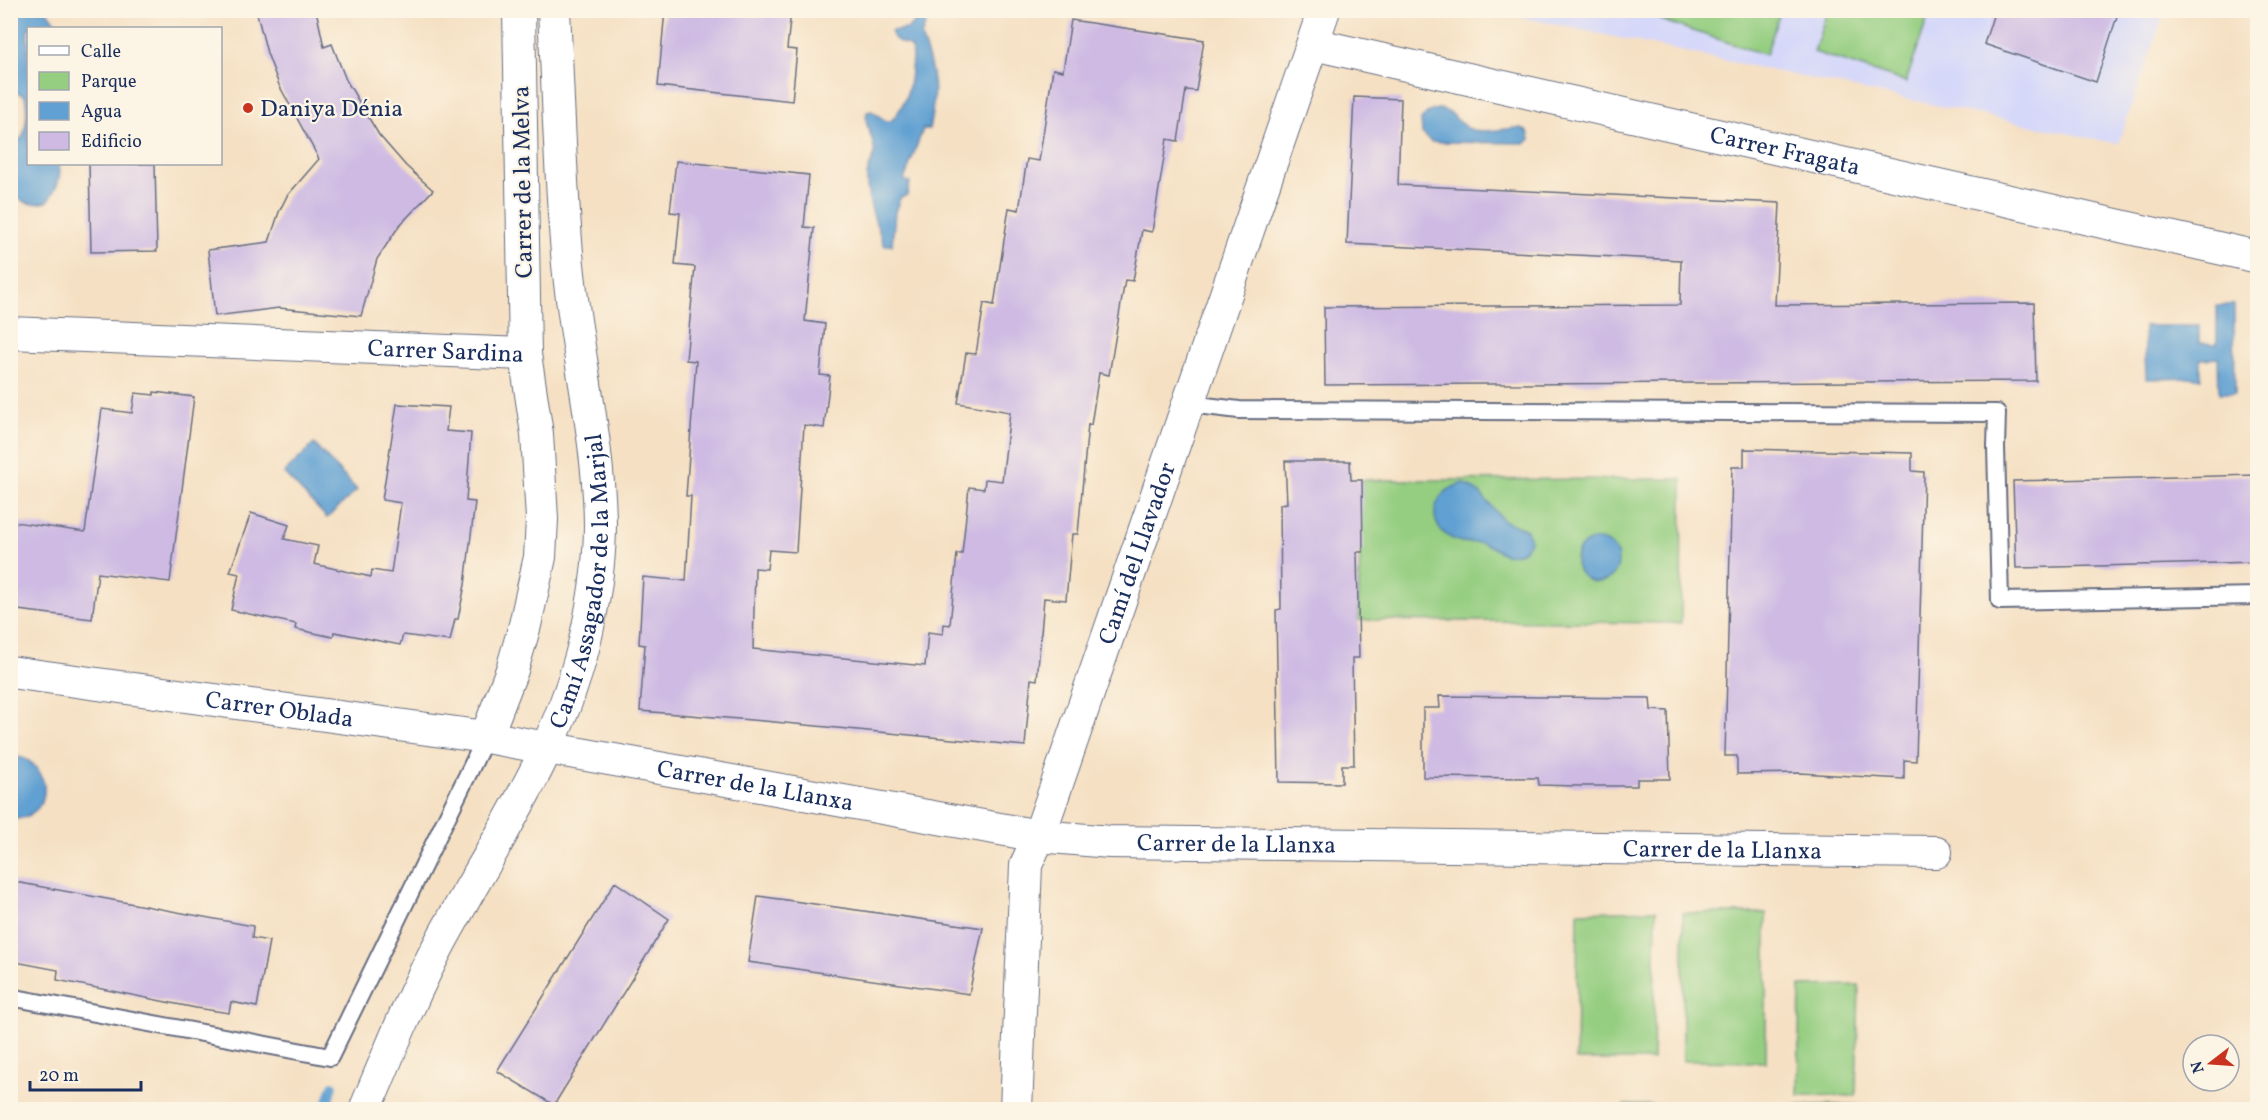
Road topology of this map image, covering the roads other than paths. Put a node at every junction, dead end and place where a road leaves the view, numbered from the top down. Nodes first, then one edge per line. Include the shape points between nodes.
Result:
1 (519, 10) edge
2 (554, 10) edge
3 (1324, 10) edge
4 (1313, 44) junction
5 (2258, 257) edge
6 (10, 333) edge
7 (525, 354) junction
8 (1190, 404) junction
9 (2258, 596) edge
10 (10, 672) edge
11 (486, 737) junction
12 (546, 749) junction
13 (1039, 836) junction
14 (1936, 852) dead end
15 (10, 997) edge
16 (365, 1110) edge
17 (1016, 1110) edge

1 - 7 street, Carrer de la Melva
2 - 12 street, Camí Assagador de la Marjal via 567,254 590,412 600,523 588,628
3 - 4 street, Camí del Llavador
4 - 5 street, Carrer Fragata
4 - 8 street, Camí del Llavador
6 - 7 street, Carrer Sardina
7 - 11 street, Carrer Sardina via 537,434 540,557 512,669
8 - 9 lane via 1239,410 1997,413 2000,602
8 - 13 street, Camí del Llavador
10 - 11 street, Carrer Oblada
11 - 12 street, Carrer Oblada
11 - 15 lane via 330,1057
12 - 13 street, Carrer de la Llanxa
12 - 16 street, Camí Assagador de la Marjal via 440,944
13 - 14 street, Carrer de la Llanxa via 1110,842
13 - 17 street, Camí del Llavador via 1026,865

